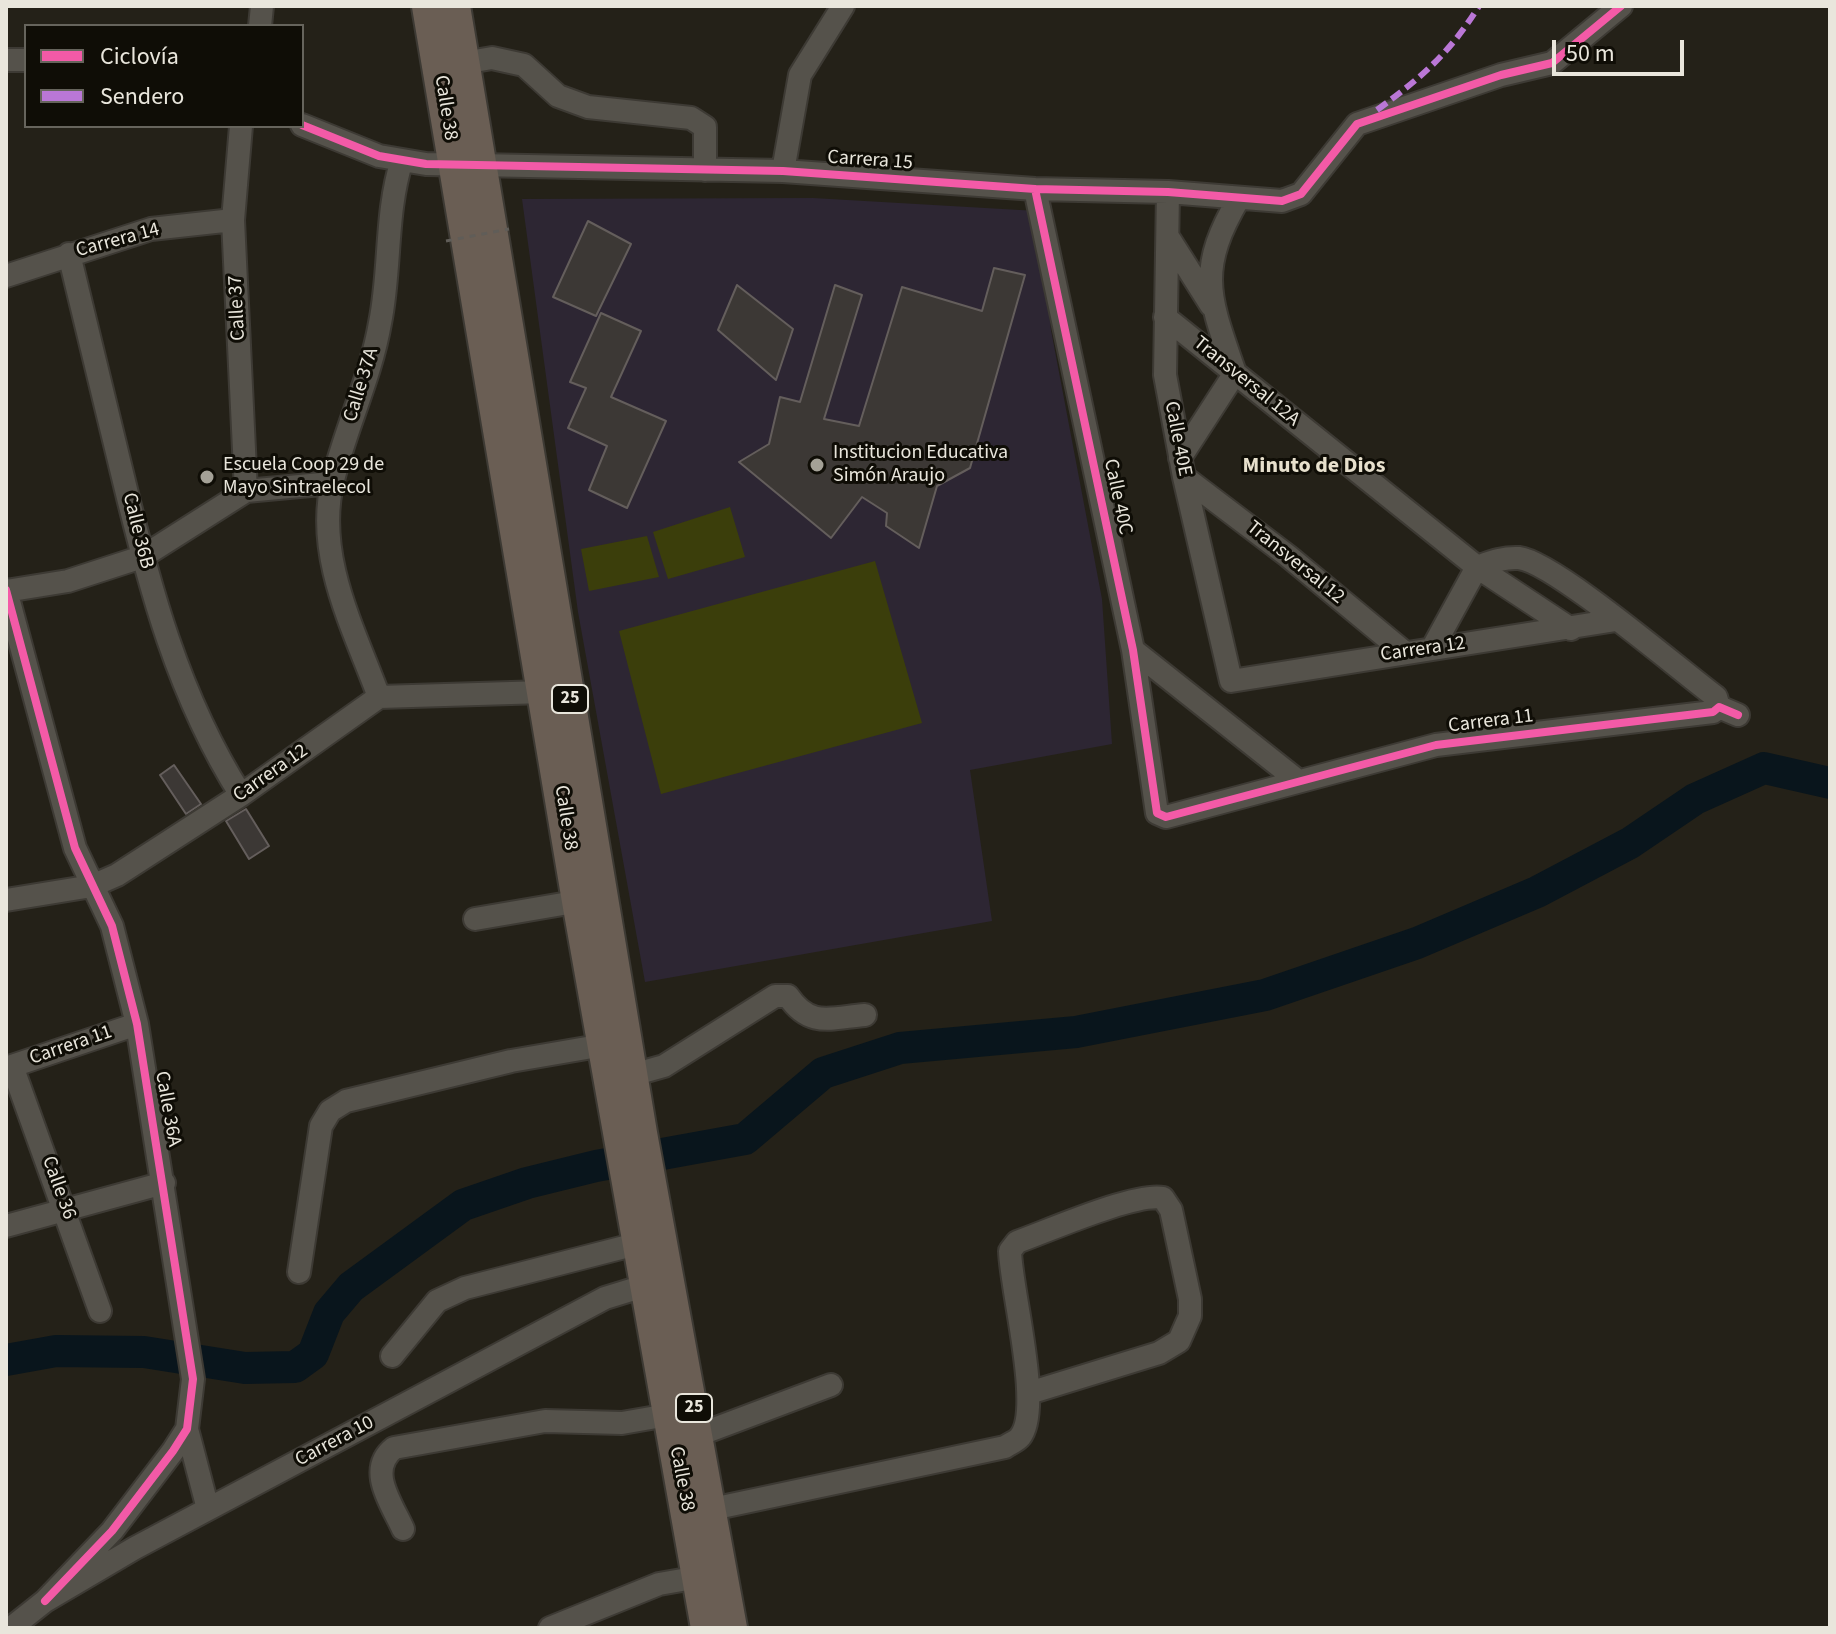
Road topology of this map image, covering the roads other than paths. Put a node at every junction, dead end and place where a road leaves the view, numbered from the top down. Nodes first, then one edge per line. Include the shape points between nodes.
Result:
1 (428, 6) edge
2 (454, 6) edge
3 (843, 6) edge
4 (1621, 6) edge
5 (463, 63) junction
6 (304, 126) edge
7 (241, 128) edge
8 (402, 160) junction
9 (467, 167) junction
10 (705, 170) junction
11 (783, 171) junction
12 (1035, 189) junction
13 (1168, 192) junction
14 (1239, 198) junction
15 (233, 220) junction
16 (1168, 237) junction
17 (69, 254) junction
18 (6, 276) edge
19 (1212, 306) junction
20 (1165, 317) junction
21 (1235, 373) junction
22 (1182, 468) junction
23 (332, 483) junction
24 (246, 491) junction
25 (142, 557) junction
26 (1477, 567) junction
27 (6, 591) edge
28 (1616, 620) junction
29 (1571, 629) junction
30 (1432, 649) junction
31 (1133, 650) junction
32 (1404, 652) junction
33 (1231, 681) joint
34 (544, 692) junction
35 (379, 697) junction
36 (1297, 780) junction
37 (241, 795) junction
38 (1157, 813) joint
39 (92, 886) junction
40 (591, 899) junction
41 (6, 900) edge
42 (475, 919) dead end
43 (865, 1015) dead end
44 (137, 1024) junction
45 (604, 1045) junction
46 (9, 1067) edge
47 (632, 1075) junction
48 (630, 1134) junction
49 (164, 1183) junction
50 (66, 1208) junction
51 (6, 1226) edge
52 (649, 1241) junction
53 (299, 1272) dead end
54 (658, 1282) junction
55 (100, 1311) dead end
56 (392, 1356) dead end
57 (831, 1385) dead end
58 (1029, 1393) junction
59 (668, 1415) junction
60 (187, 1429) junction
61 (698, 1435) junction
62 (208, 1509) junction
63 (712, 1509) junction
64 (403, 1529) dead end
65 (699, 1577) junction
66 (45, 1601) junction
67 (11, 1628) edge
68 (550, 1628) edge
69 (707, 1628) edge
70 (731, 1628) edge

1 - 9 highway, Calle 38 / 25
2 - 5 highway, Calle 38 / 25
3 - 11 street via 800,75
4 - 14 street, Carrera 15 via 1552,63 1357,124 1301,194 1282,201
5 - 9 highway, Calle 38 / 25
5 - 10 street via 492,58 524,65 558,96 588,107 691,118 705,127
6 - 8 street, Carrera 15 via 352,147
7 - 15 street, Calle 37
8 - 9 street, Carrera 15
8 - 23 street, Calle 37A via 390,210 379,328
9 - 10 street, Carrera 15
9 - 34 highway, Calle 38 / 25
9 - 40 highway, Calle 38 / 25
10 - 11 street, Carrera 15
11 - 12 street, Carrera 15
12 - 13 street, Carrera 15
12 - 31 street, Calle 40C
13 - 14 street, Carrera 15
13 - 16 street, Calle 40E
14 - 19 street via 1218,235 1211,268
15 - 17 street, Carrera 14 via 151,229
15 - 24 street, Calle 37
16 - 19 street
16 - 20 street, Calle 40E
17 - 18 street, Carrera 14
17 - 25 street, Calle 36B
19 - 21 street
20 - 21 street, Transversal 12A
20 - 22 street, Calle 40E via 1165,375
21 - 22 street
21 - 26 street, Transversal 12A
22 - 32 street, Transversal 12
22 - 33 street, Calle 40E
23 - 24 street
23 - 35 street, Calle 37A via 329,545 336,582
24 - 25 street
25 - 27 street via 83,577
25 - 37 street, Calle 36B via 187,698
26 - 28 street via 1502,559 1536,563
26 - 29 street, Transversal 12A
26 - 30 street
27 - 39 street, Calle 36A via 75,848
28 - 29 street, Carrera 12
28 - 36 street, Carrera 11 via 1728,711 1436,745
29 - 30 street, Carrera 12
30 - 32 street, Carrera 12
31 - 36 street
31 - 38 street, Calle 40C
32 - 33 street, Carrera 12
34 - 35 street
34 - 40 highway, Calle 38 / 25
35 - 37 street, Carrera 12
36 - 38 street, Carrera 11 via 1166,817
37 - 39 street, Carrera 12
39 - 41 street, Carrera 12
39 - 44 street, Calle 36A via 112,926
40 - 42 street
40 - 45 highway, Calle 38 / 25
40 - 47 highway, Calle 38 / 25
43 - 47 street via 813,1019 799,1013 788,996 775,996 664,1066
44 - 46 street, Carrera 11
44 - 49 street, Calle 36A
45 - 48 highway, Calle 38 / 25
45 - 53 street via 511,1061 346,1101 330,1111 321,1126
46 - 50 street, Calle 36
47 - 48 highway, Calle 38 / 25
48 - 52 highway, Calle 38 / 25
49 - 50 street
49 - 60 street, Calle 36A via 193,1379
50 - 51 street
50 - 55 street, Calle 36
52 - 54 highway, Calle 38 / 25
52 - 56 street via 465,1288 437,1301
54 - 59 highway, Calle 38 / 25
54 - 61 highway, Calle 38 / 25
54 - 62 street, Carrera 10 via 605,1298
57 - 61 street
58 - 58 street via 1159,1353 1179,1341 1190,1316 1190,1299 1171,1210 1163,1198 1153,1196 1107,1210 1017,1242 1010,1251
58 - 63 street via 1020,1438 1005,1447
59 - 64 street via 622,1423 545,1421 394,1448 379,1476
59 - 65 highway, Calle 38 / 25
60 - 62 street
60 - 66 street, Calle 36A via 112,1531
61 - 63 highway, Calle 38 / 25
62 - 66 street, Carrera 10
63 - 70 highway, Calle 38 / 25
65 - 68 street via 659,1584
65 - 69 highway, Calle 38 / 25
66 - 67 street, Carrera 10

